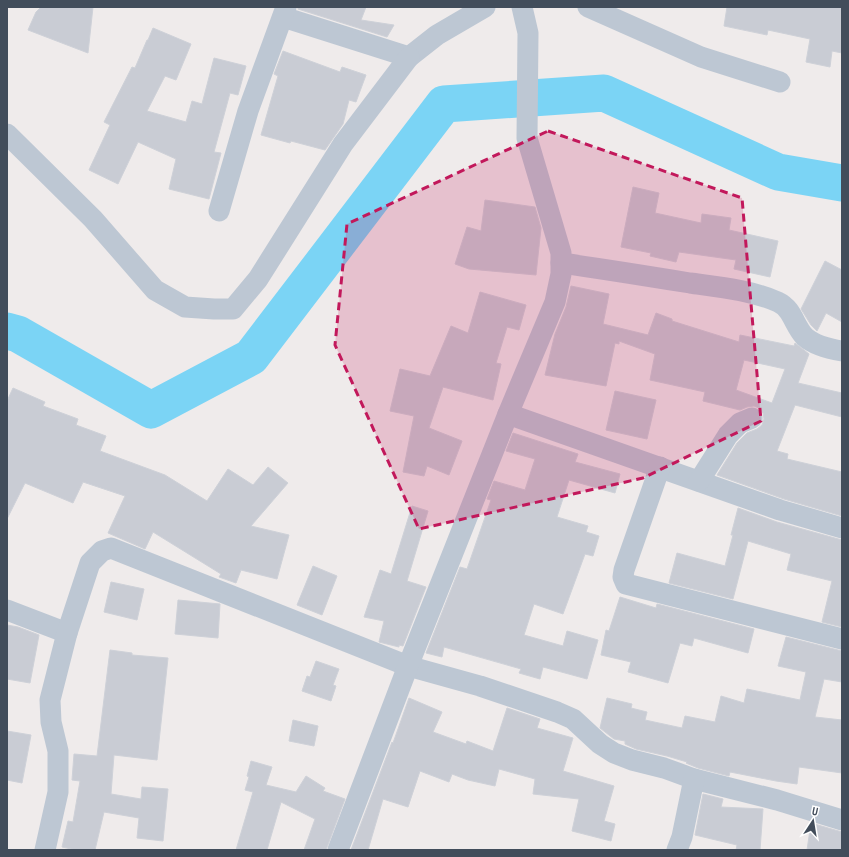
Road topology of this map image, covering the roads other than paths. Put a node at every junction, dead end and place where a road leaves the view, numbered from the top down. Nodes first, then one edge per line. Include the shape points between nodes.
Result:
1 (485, 7) edge
2 (522, 7) edge
3 (588, 7) edge
4 (285, 12) edge
5 (409, 58) junction
6 (780, 82) dead end
7 (7, 134) edge
8 (220, 211) dead end
9 (561, 263) junction
10 (842, 351) edge
11 (508, 414) junction
12 (752, 418) dead end
13 (660, 467) junction
14 (699, 481) junction
15 (842, 528) edge
16 (7, 610) edge
17 (67, 633) junction
18 (842, 639) edge
19 (408, 666) junction
20 (694, 779) junction
21 (842, 820) edge
22 (45, 850) edge
23 (338, 850) edge
24 (677, 850) edge

1 - 5 street via 437,35
2 - 9 street via 528,33 527,138 561,254
3 - 6 street via 701,57
4 - 5 street
4 - 8 street via 248,110
5 - 7 street via 343,144 258,279 233,309 185,307 155,290 93,219
9 - 10 street via 738,290 768,298 780,302 790,310 805,337 831,349
9 - 11 street via 555,302
11 - 13 street
11 - 19 street
12 - 14 street via 740,423 728,435
13 - 14 street
13 - 18 street via 624,570 626,584
14 - 15 street via 780,510
16 - 17 street
17 - 19 street via 90,563 102,551 111,548
17 - 22 street via 50,700 51,722 58,751 58,792
19 - 20 street via 480,686 557,712 573,719 600,744 614,753
19 - 23 street
20 - 21 street
20 - 24 street

